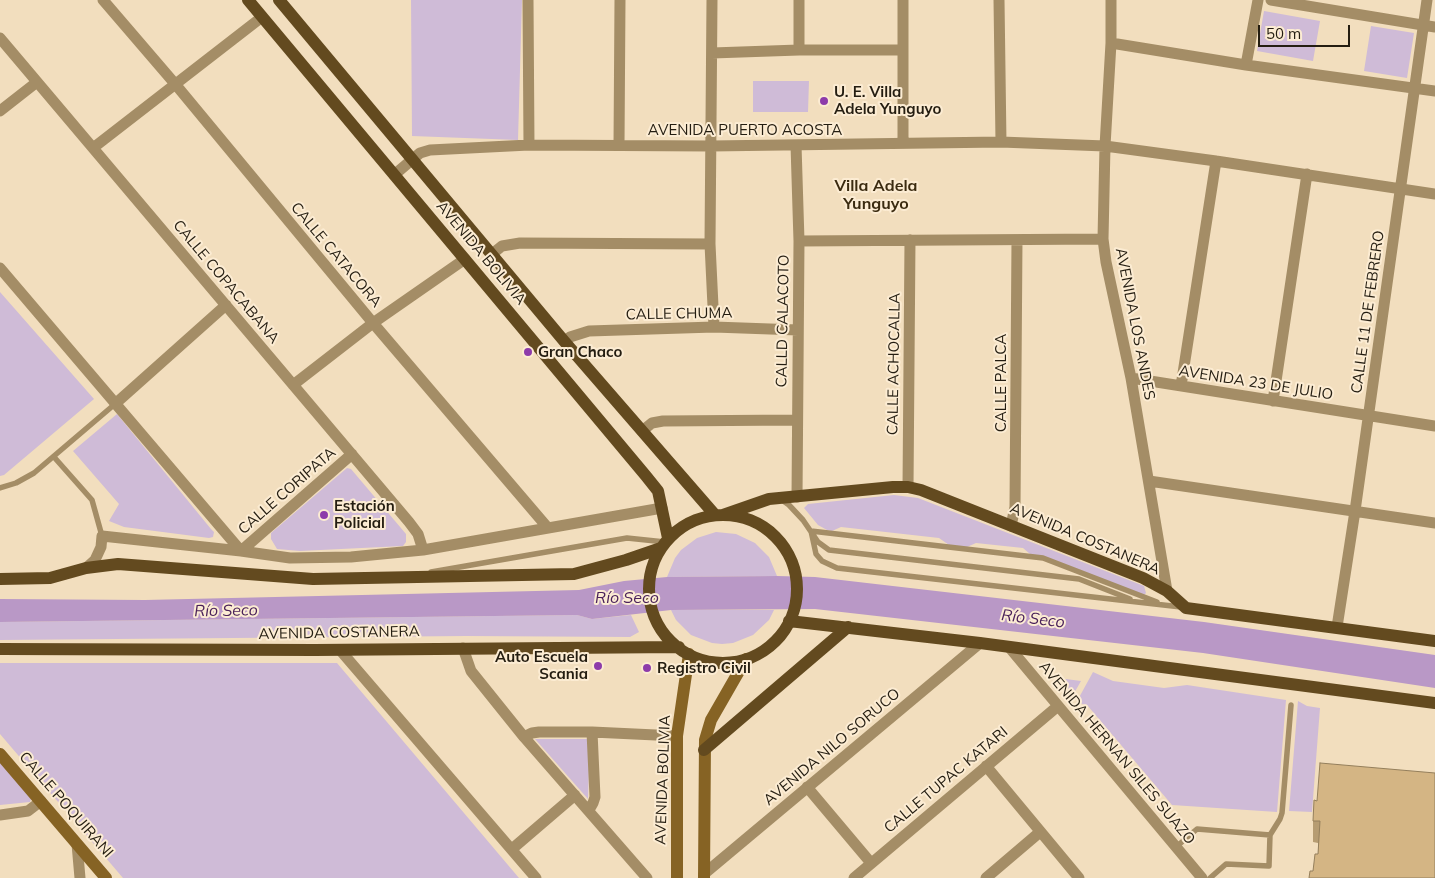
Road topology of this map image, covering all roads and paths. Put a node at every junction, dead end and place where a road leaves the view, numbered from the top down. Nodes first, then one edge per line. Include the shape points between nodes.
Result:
1 (103, 0) edge
2 (248, 0) edge
3 (279, 0) edge
4 (528, 0) edge
5 (620, 0) edge
6 (712, 0) edge
7 (799, 0) edge
8 (903, 0) edge
9 (999, 0) edge
10 (1111, 0) edge
11 (1258, 0) edge
12 (1271, 0) edge
13 (1427, 0) edge
14 (262, 18) junction
15 (1429, 26) edge
16 (0, 38) edge
17 (1111, 43) junction
18 (799, 50) junction
19 (902, 50) junction
20 (712, 53) junction
21 (1246, 65) junction
22 (37, 82) junction
23 (176, 85) junction
24 (1415, 88) junction
25 (1435, 91) edge
26 (0, 111) edge
27 (1001, 142) junction
28 (902, 143) junction
29 (529, 145) junction
30 (619, 145) junction
31 (796, 145) junction
32 (711, 146) junction
33 (1104, 146) junction
34 (93, 148) junction
35 (412, 159) junction
36 (1216, 161) junction
37 (1307, 174) junction
38 (394, 175) junction
39 (1400, 188) junction
40 (1435, 194) edge
41 (1104, 239) junction
42 (910, 240) junction
43 (1017, 240) junction
44 (799, 241) junction
45 (710, 244) junction
46 (492, 254) junction
47 (465, 259) junction
48 (0, 268) edge
49 (226, 305) junction
50 (373, 323) junction
51 (714, 327) junction
52 (798, 330) junction
53 (564, 341) junction
54 (1131, 378) junction
55 (293, 385) junction
56 (1181, 386) junction
57 (1273, 401) junction
58 (115, 404) junction
59 (1368, 416) junction
60 (796, 420) junction
61 (1435, 426) edge
62 (642, 431) junction
63 (352, 454) junction
64 (54, 457) junction
65 (1148, 480) junction
66 (908, 487) junction
67 (0, 488) edge
68 (796, 497) junction
69 (778, 498) junction
70 (662, 508) junction
71 (1355, 511) junction
72 (719, 515) junction
73 (1435, 523) edge
74 (1011, 526) junction
75 (548, 528) junction
76 (812, 531) junction
77 (102, 536) junction
78 (662, 547) junction
79 (423, 550) junction
80 (241, 551) junction
81 (86, 568) junction
82 (400, 577) junction
83 (0, 579) edge
84 (1166, 591) junction
85 (1139, 602) junction
86 (1164, 605) junction
87 (1186, 608) junction
88 (791, 615) junction
89 (848, 627) junction
90 (1336, 627) junction
91 (1435, 641) edge
92 (980, 643) junction
93 (1009, 646) junction
94 (679, 647) junction
95 (463, 648) junction
96 (0, 649) edge
97 (340, 650) junction
98 (746, 659) junction
99 (1435, 703) edge
100 (1291, 705) dead end
101 (1058, 706) junction
102 (592, 732) junction
103 (677, 736) junction
104 (524, 737) junction
105 (704, 750) junction
106 (0, 754) edge
107 (986, 766) junction
108 (807, 787) junction
109 (575, 795) junction
110 (40, 801) junction
111 (589, 810) junction
112 (0, 815) edge
113 (1040, 832) junction
114 (1270, 835) junction
115 (77, 844) junction
116 (1176, 847) junction
117 (512, 849) junction
118 (872, 863) junction
119 (704, 876) edge
120 (80, 878) edge
121 (106, 878) edge
122 (536, 878) edge
123 (647, 878) edge
124 (677, 878) edge
125 (854, 878) edge
126 (986, 878) edge
127 (1079, 878) edge
128 (1202, 878) edge
129 (1210, 878) edge

1 - 23 street, CALLE CATACORA
2 - 14 main road, AVENIDA BOLIVIA
3 - 35 main road, AVENIDA BOLIVIA
4 - 29 street
5 - 30 street
6 - 20 street
7 - 18 street
8 - 19 street
9 - 27 street
10 - 17 street, AVENIDA LOS ANDES
11 - 21 street
12 - 15 street
13 - 15 street, CALLE 11 DE FEBRERO
14 - 23 street
14 - 38 main road, AVENIDA BOLIVIA
15 - 24 street, CALLE 11 DE FEBRERO
16 - 22 street, CALLE COPACABANA
17 - 21 street
17 - 33 street, AVENIDA LOS ANDES
18 - 19 street
18 - 20 street
19 - 28 street
20 - 32 street
21 - 24 street
22 - 26 street
22 - 34 street, CALLE COPACABANA
23 - 34 street
23 - 50 street, CALLE CATACORA
24 - 25 street
24 - 39 street, CALLE 11 DE FEBRERO
27 - 28 street, AVENIDA PUERTO ACOSTA
27 - 33 street, AVENIDA PUERTO ACOSTA
28 - 31 street, AVENIDA PUERTO ACOSTA
29 - 30 street, AVENIDA PUERTO ACOSTA
29 - 35 street, AVENIDA PUERTO ACOSTA via 430,150
30 - 32 street, AVENIDA PUERTO ACOSTA
31 - 32 street, AVENIDA PUERTO ACOSTA
31 - 44 street, CALLD CALACOTO
32 - 45 street
33 - 36 street, AVENIDA PUERTO ACOSTA
33 - 41 street, AVENIDA LOS ANDES
34 - 49 street, CALLE COPACABANA
35 - 38 street, AVENIDA PUERTO ACOSTA
35 - 46 main road, AVENIDA BOLIVIA
36 - 37 street, AVENIDA PUERTO ACOSTA
36 - 56 street
37 - 39 street, AVENIDA PUERTO ACOSTA
37 - 57 street
38 - 47 main road, AVENIDA BOLIVIA
39 - 40 street, AVENIDA PUERTO ACOSTA
39 - 59 street, CALLE 11 DE FEBRERO
41 - 43 street
41 - 54 street, AVENIDA LOS ANDES
42 - 43 street
42 - 44 street
42 - 66 street, CALLE ACHOCALLA
43 - 74 street, CALLE PALCA via 1015,507
44 - 52 street, CALLD CALACOTO
45 - 46 street via 520,243 502,246
45 - 51 street
46 - 53 main road, AVENIDA BOLIVIA
47 - 50 street
47 - 70 main road, AVENIDA BOLIVIA via 658,491
48 - 58 street
49 - 55 street, CALLE COPACABANA
49 - 58 street
50 - 55 street
50 - 75 street, CALLE CATACORA
51 - 52 street, CALLE CHUMA
51 - 53 street, CALLE CHUMA via 590,331
52 - 60 street, CALLD CALACOTO
53 - 62 main road, AVENIDA BOLIVIA
54 - 56 street, AVENIDA 23 DE JULIO
54 - 65 street, AVENIDA LOS ANDES
55 - 63 street, CALLE COPACABANA
56 - 57 street, AVENIDA 23 DE JULIO
57 - 59 street, AVENIDA 23 DE JULIO
58 - 64 lane
58 - 80 street
59 - 61 street, AVENIDA 23 DE JULIO
59 - 71 street, CALLE 11 DE FEBRERO
60 - 62 street via 663,421 652,423
60 - 68 street, CALLD CALACOTO
62 - 72 main road, AVENIDA BOLIVIA
63 - 79 street, CALLE COPACABANA via 418,534
63 - 80 street, CALLE CORIPATA
64 - 67 lane via 34,473
64 - 77 lane via 92,500
65 - 71 street
65 - 84 street, AVENIDA LOS ANDES
66 - 68 main road, AVENIDA COSTANERA
66 - 74 main road, AVENIDA COSTANERA
68 - 69 main road, AVENIDA COSTANERA
69 - 72 main road, AVENIDA COSTANERA
69 - 76 lane
70 - 75 street
70 - 78 main road, AVENIDA BOLIVIA
71 - 73 street
71 - 90 street, CALLE 11 DE FEBRERO
72 - 78 main road via 688,524
72 - 88 main road via 748,520 778,540 791,561 796,585
74 - 84 main road, AVENIDA COSTANERA via 1143,578
75 - 79 street
76 - 85 lane via 818,542 829,550 1079,579
76 - 85 lane via 816,554 837,568
76 - 86 lane via 1043,558
77 - 80 street
77 - 81 street via 102,546
78 - 82 main road via 574,574
78 - 82 lane via 627,538
78 - 94 main road via 649,583 651,607 662,630
79 - 80 street via 351,557 290,558
81 - 82 main road via 118,564 313,579
81 - 83 main road via 50,578
84 - 87 main road, AVENIDA COSTANERA
85 - 86 lane
86 - 87 lane
87 - 90 main road
88 - 89 main road
88 - 98 main road via 776,640
89 - 92 main road
89 - 105 main road
90 - 91 main road
92 - 93 main road
92 - 108 street, AVENIDA NILO SORUCO
93 - 99 main road
93 - 101 street, AVENIDA HERNAN SILES SUAZO
94 - 95 main road, AVENIDA COSTANERA
94 - 98 main road via 700,658 717,662
94 - 103 street, AVENIDA BOLIVIA
95 - 97 main road, AVENIDA COSTANERA
95 - 104 street via 471,671
96 - 97 main road, AVENIDA COSTANERA
97 - 117 street
98 - 105 street via 712,720
100 - 114 lane via 1282,813
101 - 107 street, CALLE TUPAC KATARI
101 - 116 street, AVENIDA HERNAN SILES SUAZO
102 - 103 street
102 - 104 street via 539,732
102 - 111 street via 595,797
103 - 124 street, AVENIDA BOLIVIA
104 - 109 street
105 - 119 street
106 - 110 street, CALLE POQUIRANI
107 - 113 street
107 - 118 street, CALLE TUPAC KATARI
108 - 118 street
108 - 119 street, AVENIDA NILO SORUCO
109 - 111 street
109 - 117 street
110 - 112 street via 28,811
110 - 115 street, CALLE POQUIRANI
111 - 123 street
113 - 126 street
113 - 127 street
114 - 116 lane via 1197,829
114 - 129 lane via 1268,866 1226,864
115 - 120 street
115 - 121 street, CALLE POQUIRANI
116 - 128 street, AVENIDA HERNAN SILES SUAZO
117 - 122 street
118 - 125 street, CALLE TUPAC KATARI

